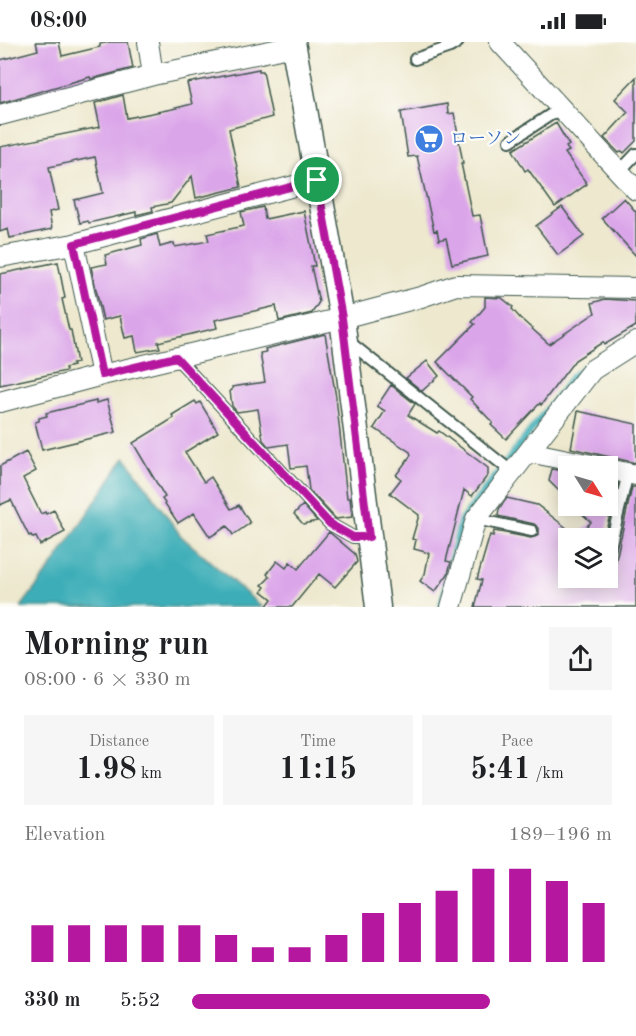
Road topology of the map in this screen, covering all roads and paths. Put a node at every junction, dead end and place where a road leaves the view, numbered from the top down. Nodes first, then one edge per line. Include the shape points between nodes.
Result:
1 (148, 42) edge
2 (458, 42) edge
3 (500, 42) edge
4 (293, 44) edge
5 (415, 58) dead end
6 (153, 75) junction
7 (561, 108) junction
8 (0, 115) edge
9 (510, 141) dead end
10 (636, 154) edge
11 (619, 172) junction
12 (317, 180) junction
13 (636, 190) edge
14 (74, 244) junction
15 (0, 257) edge
16 (636, 288) edge
17 (343, 328) junction
18 (636, 342) edge
19 (176, 357) junction
20 (102, 375) junction
21 (0, 402) edge
22 (529, 452) junction
23 (558, 458) edge
24 (512, 471) junction
25 (632, 474) edge
26 (476, 519) junction
27 (616, 528) edge
28 (532, 531) dead end
29 (369, 537) junction
30 (378, 607) edge
31 (452, 607) edge

1 - 6 street
2 - 5 lane
3 - 7 street
4 - 6 street
4 - 12 street
6 - 8 street
7 - 9 lane
7 - 11 street
10 - 11 lane
11 - 13 street
12 - 14 street
12 - 17 street
14 - 15 street
14 - 20 street
16 - 17 street via 456,285
17 - 19 street
17 - 24 lane
17 - 29 street
18 - 22 street via 592,370
19 - 20 street
19 - 29 lane via 330,524 353,537
20 - 21 street
22 - 23 street
22 - 24 street
24 - 26 street
25 - 27 lane
26 - 28 lane
26 - 31 street
29 - 30 street

